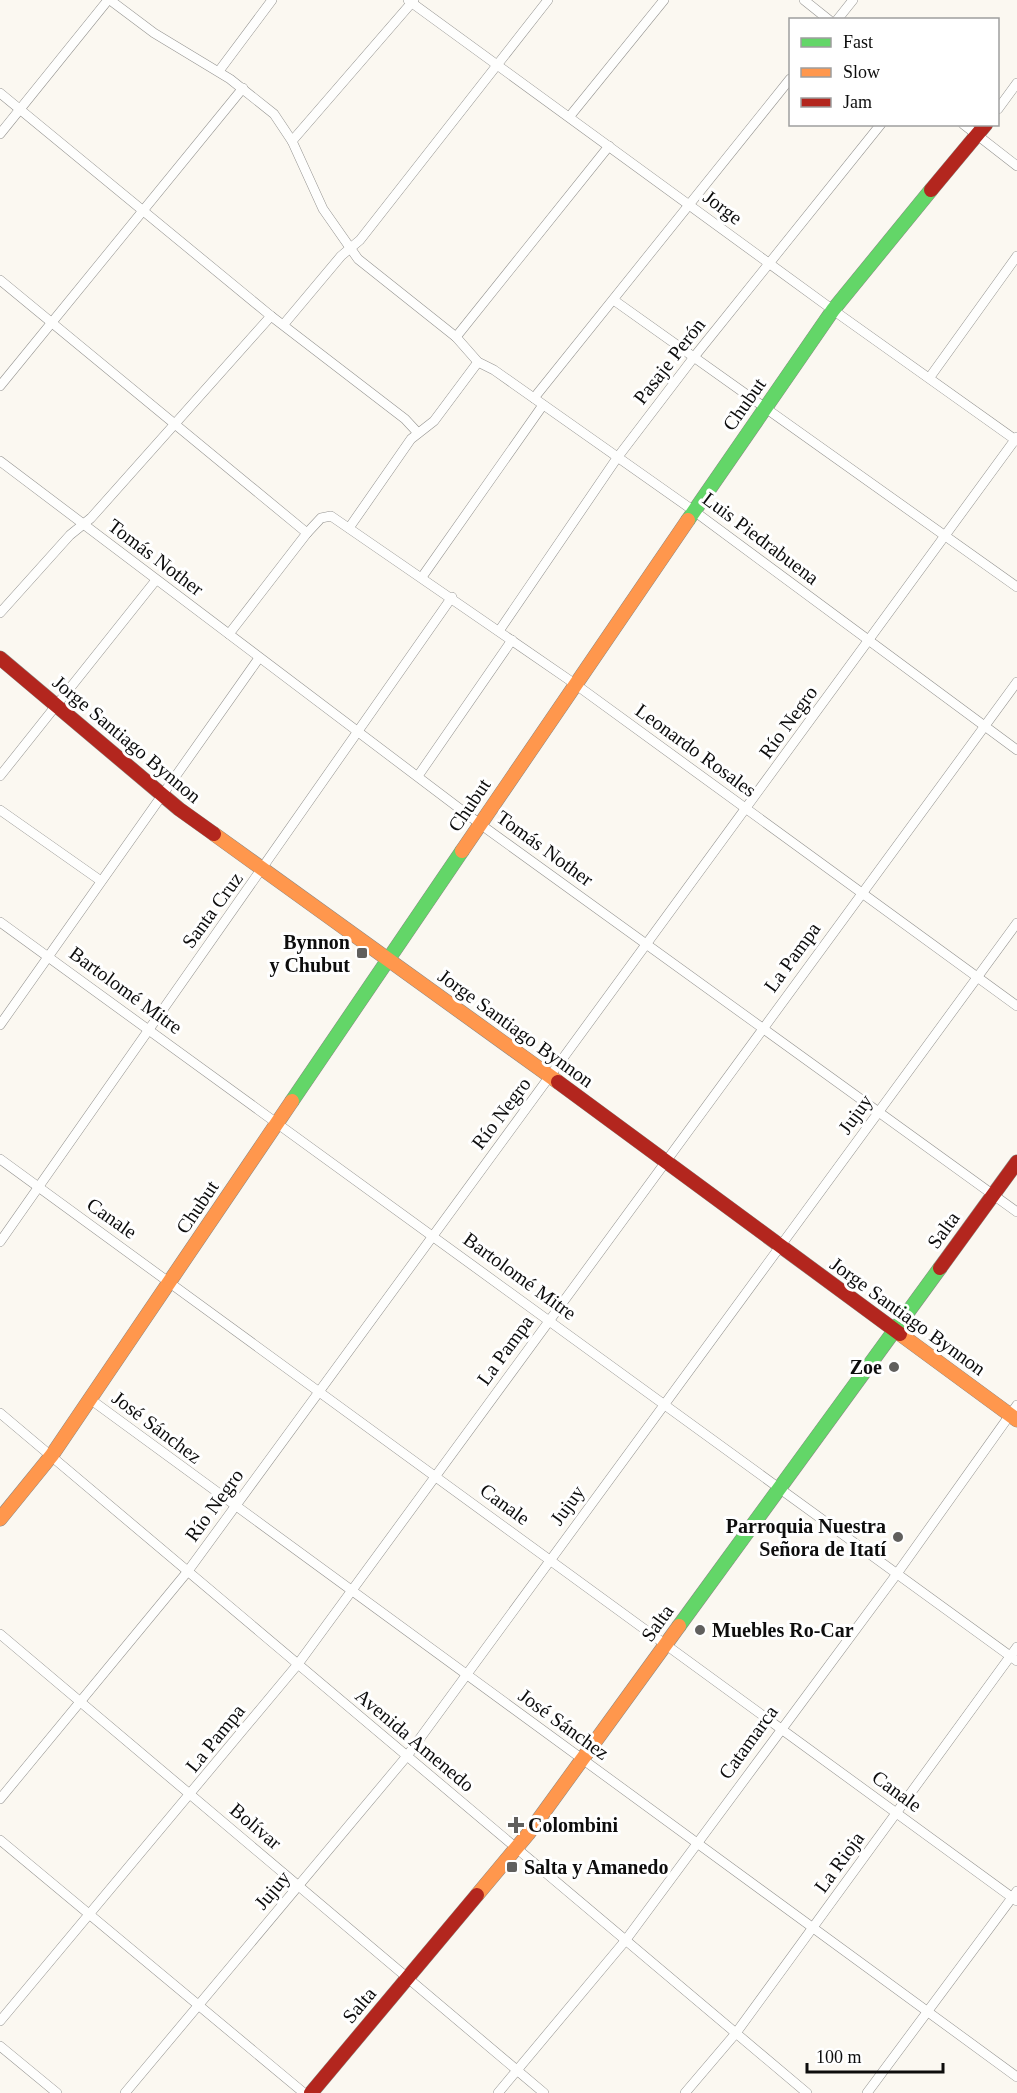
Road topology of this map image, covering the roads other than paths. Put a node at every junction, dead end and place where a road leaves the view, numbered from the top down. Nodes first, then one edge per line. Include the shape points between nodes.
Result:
1 (109, 0) edge
2 (272, 0) edge
3 (548, 0) edge
4 (664, 0) edge
5 (804, 0) edge
6 (853, 0) edge
7 (412, 1) edge
8 (826, 18) edge
9 (839, 18) edge
10 (496, 65) junction
11 (219, 71) junction
12 (789, 80) edge
13 (1017, 83) edge
14 (243, 88) junction
15 (0, 93) edge
16 (999, 108) edge
17 (20, 110) junction
18 (570, 116) junction
19 (879, 126) edge
20 (982, 130) edge
21 (0, 134) edge
22 (292, 141) junction
23 (609, 146) junction
24 (1017, 166) edge
25 (692, 206) junction
26 (145, 211) junction
27 (349, 249) junction
28 (1017, 256) edge
29 (769, 263) junction
30 (0, 280) edge
31 (615, 301) junction
32 (833, 310) junction
33 (271, 316) junction
34 (52, 324) junction
35 (284, 324) junction
36 (456, 337) junction
37 (694, 357) junction
38 (478, 362) junction
39 (930, 377) junction
40 (0, 386) edge
41 (534, 398) junction
42 (543, 405) junction
43 (766, 406) junction
44 (174, 424) junction
45 (418, 433) junction
46 (1016, 439) edge
47 (617, 458) junction
48 (0, 461) edge
49 (694, 511) junction
50 (83, 525) junction
51 (349, 528) junction
52 (307, 533) junction
53 (945, 536) junction
54 (422, 577) junction
55 (156, 580) junction
56 (1017, 587) edge
57 (452, 597) junction
58 (0, 613) edge
59 (500, 631) junction
60 (229, 634) junction
61 (513, 640) junction
62 (868, 641) junction
63 (0, 658) edge
64 (259, 658) junction
65 (1017, 682) edge
66 (575, 684) junction
67 (56, 705) junction
68 (985, 726) junction
69 (358, 732) junction
70 (1017, 750) edge
71 (418, 776) junction
72 (0, 777) edge
73 (161, 795) junction
74 (0, 810) edge
75 (747, 810) junction
76 (480, 824) junction
77 (262, 870) junction
78 (101, 881) junction
79 (861, 893) junction
80 (0, 922) edge
81 (1017, 923) edge
82 (648, 944) junction
83 (49, 956) junction
84 (389, 960) junction
85 (977, 977) junction
86 (1017, 1006) edge
87 (0, 1025) edge
88 (149, 1029) junction
89 (763, 1029) junction
90 (551, 1077) junction
91 (878, 1112) junction
92 (278, 1122) junction
93 (0, 1159) edge
94 (666, 1162) junction
95 (1017, 1162) edge
96 (39, 1189) junction
97 (993, 1194) junction
98 (1017, 1212) edge
99 (433, 1235) junction
100 (0, 1242) edge
101 (780, 1247) junction
102 (170, 1281) junction
103 (550, 1319) junction
104 (895, 1329) junction
105 (320, 1392) junction
106 (90, 1399) junction
107 (664, 1403) junction
108 (0, 1413) edge
109 (1015, 1413) edge
110 (52, 1455) junction
111 (435, 1475) junction
112 (779, 1490) junction
113 (235, 1507) junction
114 (0, 1519) edge
115 (550, 1559) junction
116 (188, 1571) junction
117 (896, 1575) junction
118 (351, 1590) junction
119 (0, 1634) edge
120 (666, 1644) junction
121 (1017, 1647) edge
122 (1014, 1658) edge
123 (298, 1664) junction
124 (466, 1674) junction
125 (82, 1702) junction
126 (781, 1728) junction
127 (407, 1756) junction
128 (582, 1759) junction
129 (191, 1795) junction
130 (0, 1799) edge
131 (897, 1813) junction
132 (0, 1840) edge
133 (697, 1843) junction
134 (516, 1849) junction
135 (299, 1886) junction
136 (1015, 1897) edge
137 (90, 1916) junction
138 (812, 1929) junction
139 (625, 1941) junction
140 (408, 1977) junction
141 (198, 2006) junction
142 (927, 2011) junction
143 (0, 2021) edge
144 (736, 2033) junction
145 (0, 2046) edge
146 (517, 2070) junction
147 (1017, 2077) edge
148 (57, 2093) edge
149 (125, 2093) edge
150 (304, 2093) edge
151 (311, 2093) edge
152 (498, 2093) edge
153 (544, 2093) edge
154 (685, 2093) edge
155 (807, 2093) edge
156 (867, 2093) edge

1 - 11 street, Luis Piedrabuena via 154,33
1 - 17 street
2 - 11 street
3 - 10 street
4 - 18 street
5 - 8 street
6 - 9 street
7 - 10 street, Jorge
7 - 22 street
10 - 18 street, Jorge
10 - 27 street
11 - 14 street, Luis Piedrabuena
12 - 25 street
13 - 16 street
14 - 22 street, Luis Piedrabuena via 279,119
14 - 26 street
15 - 17 street
17 - 21 street
17 - 26 street
18 - 23 street, Jorge
19 - 29 street, Pasaje Perón
20 - 24 street
20 - 32 street, Chubut
22 - 27 street, Luis Piedrabuena via 323,209
23 - 25 street, Jorge
23 - 36 street
25 - 29 street, Jorge
25 - 31 street
26 - 33 street
26 - 34 street
27 - 35 street
27 - 36 street, Luis Piedrabuena via 365,267
28 - 39 street
29 - 32 street, Jorge
29 - 37 street, Pasaje Perón
30 - 34 street
31 - 37 street
31 - 41 street
32 - 39 street, Jorge
32 - 43 street, Chubut
33 - 35 street
33 - 44 street
34 - 40 street
34 - 44 street
35 - 45 street
36 - 38 street, Luis Piedrabuena
37 - 43 street
37 - 47 street, Pasaje Perón
38 - 41 street, Luis Piedrabuena
38 - 45 street via 434,421
39 - 46 street, Jorge
41 - 42 street, Luis Piedrabuena
42 - 47 street, Luis Piedrabuena
42 - 54 street
43 - 49 street, Chubut
43 - 53 street
44 - 50 street
44 - 52 street
45 - 51 street
46 - 53 street, Río Negro
47 - 49 street, Luis Piedrabuena
47 - 59 street, Pasaje Perón
48 - 50 street, Tomás Nother
49 - 62 street, Luis Piedrabuena
49 - 66 street, Chubut
50 - 55 street, Tomás Nother
50 - 58 street
51 - 52 street, Leonardo Rosales via 325,515
51 - 54 street, Leonardo Rosales
52 - 60 street
53 - 56 street
53 - 62 street, Río Negro
54 - 57 street, Leonardo Rosales
55 - 60 street, Tomás Nother
55 - 67 street
57 - 59 street, Leonardo Rosales
57 - 69 street, Santa Cruz
59 - 61 street, Leonardo Rosales
60 - 64 street, Tomás Nother
61 - 66 street, Leonardo Rosales
61 - 71 street
62 - 68 street, Luis Piedrabuena
62 - 75 street, Río Negro
63 - 67 street, Jorge Santiago Bynnon
64 - 69 street, Tomás Nother
64 - 73 street
65 - 68 street, La Pampa
66 - 75 street, Leonardo Rosales
66 - 76 street, Chubut
67 - 72 street
67 - 73 street, Jorge Santiago Bynnon
68 - 70 street, Luis Piedrabuena
68 - 79 street, La Pampa
69 - 71 street, Tomás Nother
69 - 77 street, Santa Cruz
71 - 76 street, Tomás Nother
73 - 77 street, Jorge Santiago Bynnon
73 - 78 street
74 - 78 street
75 - 79 street, Leonardo Rosales
75 - 82 street, Río Negro
76 - 82 street, Tomás Nother
76 - 84 street, Chubut
77 - 84 street, Jorge Santiago Bynnon
77 - 88 street, Santa Cruz
78 - 83 street
79 - 85 street, Leonardo Rosales
79 - 89 street, La Pampa
80 - 83 street, Bartolomé Mitre
81 - 85 street, Jujuy
82 - 89 street, Tomás Nother
82 - 90 street, Río Negro
83 - 87 street
83 - 88 street, Bartolomé Mitre
84 - 90 street, Jorge Santiago Bynnon
84 - 92 street, Chubut
85 - 86 street, Leonardo Rosales
85 - 91 street, Jujuy
88 - 92 street, Bartolomé Mitre
88 - 96 street, Santa Cruz
89 - 91 street, Tomás Nother
89 - 94 street, La Pampa
90 - 94 street, Jorge Santiago Bynnon
90 - 99 street, Río Negro
91 - 97 street, Tomás Nother
91 - 101 street, Jujuy
92 - 99 street, Bartolomé Mitre
92 - 102 street, Chubut
93 - 96 street, Canale
94 - 101 street, Jorge Santiago Bynnon
94 - 103 street, La Pampa
95 - 97 street, Salta
96 - 100 street, Santa Cruz
96 - 102 street, Canale
97 - 98 street, Tomás Nother
97 - 104 street, Salta
99 - 103 street, Bartolomé Mitre
99 - 105 street, Río Negro
101 - 104 street, Jorge Santiago Bynnon
101 - 107 street, Jujuy
102 - 105 street, Canale
102 - 106 street, Chubut
103 - 107 street, Bartolomé Mitre
103 - 111 street, La Pampa
104 - 109 street, Jorge Santiago Bynnon
104 - 112 street, Salta
105 - 111 street, Canale
105 - 113 street, Río Negro
106 - 110 street, Chubut
106 - 113 street, José Sánchez
107 - 112 street, Bartolomé Mitre
107 - 115 street, Jujuy
108 - 110 street, Avenida Amenedo
109 - 117 street, Catamarca
110 - 114 street, Chubut
110 - 116 street, Avenida Amenedo
111 - 115 street, Canale
111 - 118 street, La Pampa
112 - 117 street, Bartolomé Mitre
112 - 120 street, Salta
113 - 116 street, Río Negro
113 - 118 street, José Sánchez
115 - 120 street, Canale
115 - 124 street, Jujuy
116 - 123 street, Avenida Amenedo
116 - 125 street, Río Negro
117 - 122 street, Bartolomé Mitre
117 - 126 street, Catamarca
118 - 123 street, La Pampa
118 - 124 street, José Sánchez
119 - 125 street, Bolívar
120 - 126 street, Canale
120 - 128 street, Salta
121 - 122 street, La Rioja
122 - 131 street, La Rioja
123 - 127 street, Avenida Amenedo
123 - 129 street, La Pampa
124 - 127 street, Jujuy
124 - 128 street, José Sánchez
125 - 129 street, Bolívar
125 - 130 street, Río Negro
126 - 131 street, Canale
126 - 133 street, Catamarca
127 - 134 street, Avenida Amenedo
127 - 135 street, Jujuy
128 - 133 street, José Sánchez
128 - 134 street, Salta
129 - 135 street, Bolívar
129 - 137 street, La Pampa
131 - 136 street, Canale
131 - 138 street, La Rioja
132 - 137 street
133 - 138 street, José Sánchez
133 - 139 street, Catamarca
134 - 139 street, Avenida Amenedo
134 - 140 street, Salta
135 - 140 street, Bolívar
135 - 141 street, Jujuy
136 - 142 street
137 - 141 street
137 - 143 street, La Pampa
138 - 142 street, José Sánchez
138 - 144 street, La Rioja
139 - 144 street, Avenida Amenedo
139 - 146 street, Catamarca
140 - 146 street, Bolívar
140 - 151 street, Salta
141 - 149 street, Jujuy
141 - 150 street
142 - 147 street, José Sánchez
142 - 156 street
144 - 154 street, La Rioja
144 - 155 street, Avenida Amenedo
145 - 148 street
146 - 152 street, Catamarca
146 - 153 street, Bolívar

